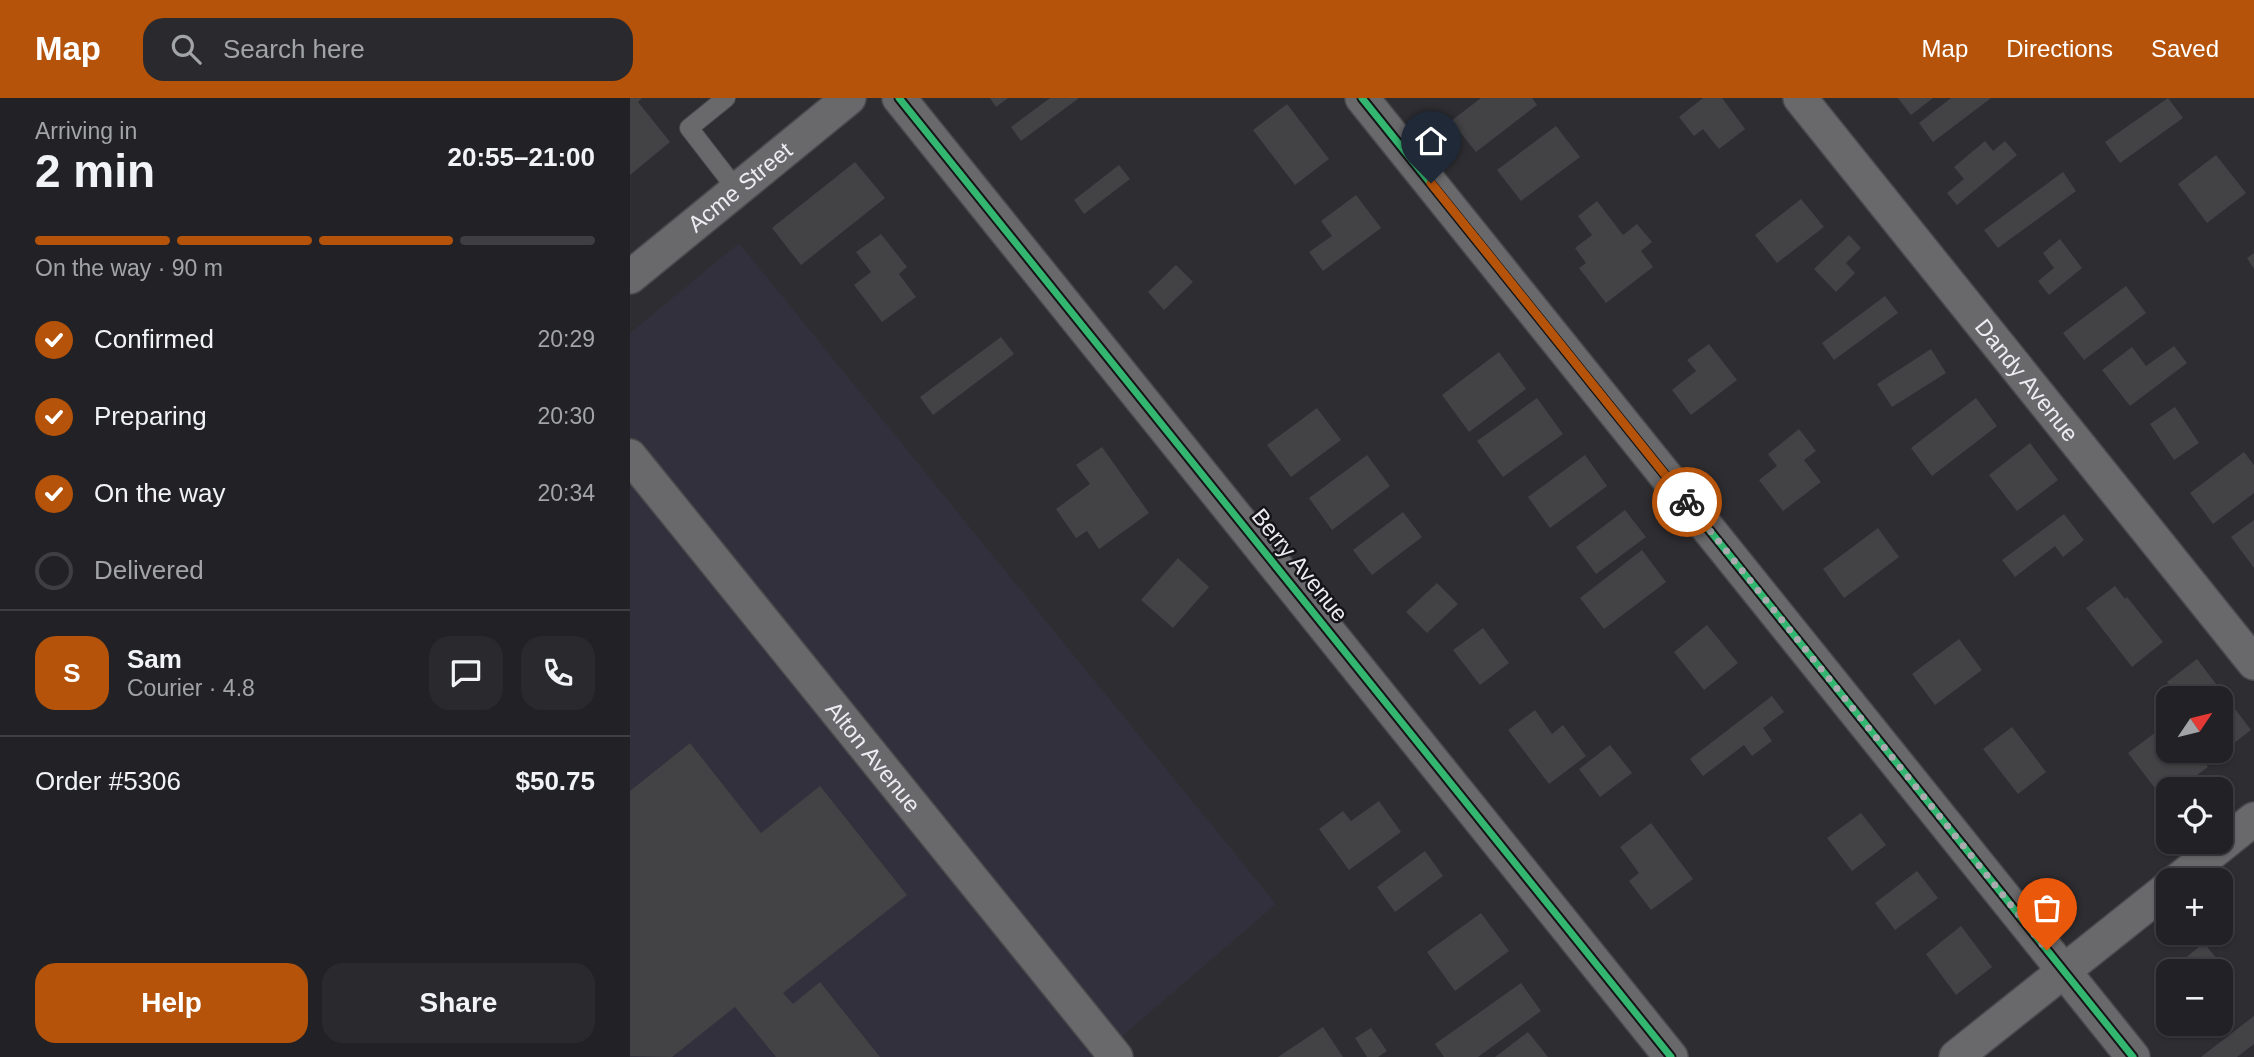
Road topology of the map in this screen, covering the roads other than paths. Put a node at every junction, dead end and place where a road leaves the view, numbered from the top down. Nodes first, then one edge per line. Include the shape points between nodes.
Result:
1 (726, 98) edge
2 (849, 98) edge
3 (899, 98) edge
4 (1362, 98) edge
5 (1800, 98) edge
6 (737, 190) junction
7 (630, 277) edge
8 (630, 456) edge
9 (2254, 663) edge
10 (2254, 819) edge
11 (2193, 868) edge
12 (2156, 898) edge
13 (2064, 971) junction
14 (1116, 1057) edge
15 (1671, 1057) edge
16 (1956, 1057) edge
17 (2133, 1057) edge

1 - 6 lane via 689,128
2 - 6 street, Acme Street
3 - 15 street, Berry Avenue
4 - 13 street
5 - 9 street, Dandy Avenue
6 - 7 street, Acme Street
8 - 14 street, Alton Avenue
10 - 11 street
12 - 13 street
13 - 16 street
13 - 17 street

